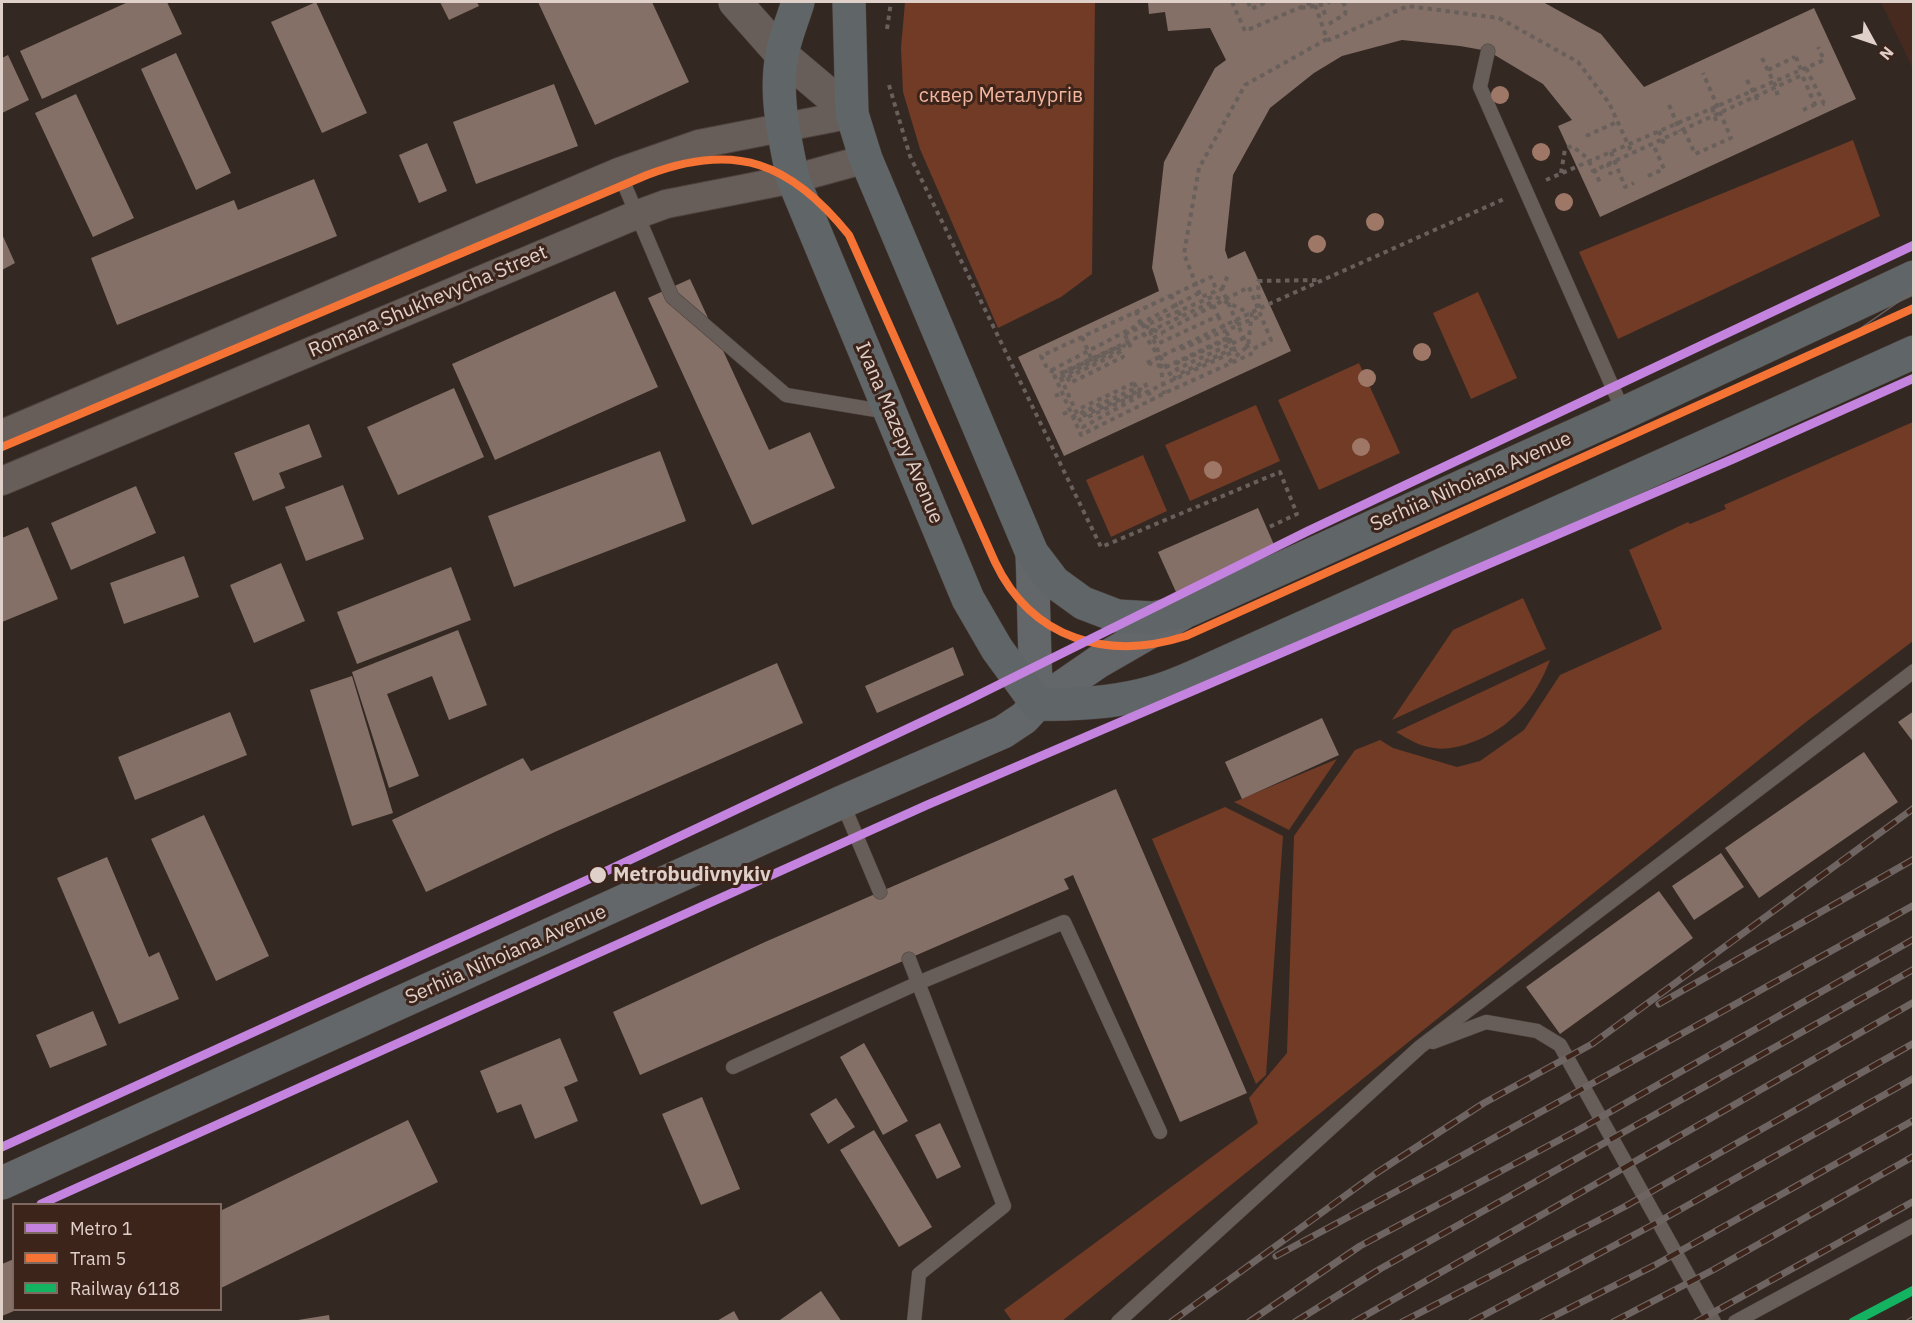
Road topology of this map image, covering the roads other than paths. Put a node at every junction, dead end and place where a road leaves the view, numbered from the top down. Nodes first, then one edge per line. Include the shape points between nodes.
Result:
1 (735, 2) edge
2 (798, 2) edge
3 (849, 2) edge
4 (1488, 51) dead end
5 (782, 54) junction
6 (852, 114) junction
7 (782, 128) junction
8 (866, 159) junction
9 (619, 172) junction
10 (793, 179) junction
11 (636, 215) junction
12 (1914, 277) edge
13 (1914, 352) edge
14 (890, 412) junction
15 (1624, 413) junction
16 (2, 434) edge
17 (2, 481) edge
18 (1032, 553) junction
19 (1189, 610) junction
20 (1914, 671) edge
21 (1037, 704) junction
22 (842, 802) junction
23 (880, 892) dead end
24 (909, 959) dead end
25 (918, 983) junction
26 (1420, 1047) junction
27 (733, 1067) dead end
28 (1160, 1132) dead end
29 (2, 1183) edge
30 (1914, 1226) edge
31 (914, 1322) edge
32 (1118, 1322) edge
33 (1714, 1322) edge
34 (1735, 1322) edge

1 - 5 street
2 - 5 highway, Ivana Mazepy Avenue
3 - 6 highway
4 - 15 lane via 1480,87
5 - 6 street
5 - 7 highway, Ivana Mazepy Avenue
6 - 7 street
6 - 8 highway
7 - 9 street via 699,144
7 - 10 highway, Ivana Mazepy Avenue
8 - 10 street, Romana Shukhevycha Street
8 - 18 highway
9 - 11 lane
9 - 16 street
10 - 11 street, Romana Shukhevycha Street via 666,204
10 - 14 highway, Ivana Mazepy Avenue
11 - 14 lane via 672,297 786,395
11 - 17 street, Romana Shukhevycha Street
12 - 15 highway, Serhiia Nihoiana Avenue
13 - 21 highway via 1155,692 1110,701
14 - 21 highway, Ivana Mazepy Avenue via 968,599 997,649
15 - 19 highway, Serhiia Nihoiana Avenue
18 - 19 highway via 1054,582 1083,603 1117,615 1153,618
18 - 21 main road
19 - 21 main road, Serhiia Nihoiana Avenue via 1098,662
20 - 26 lane
21 - 22 main road, Serhiia Nihoiana Avenue via 1003,732
22 - 23 lane
22 - 29 main road, Serhiia Nihoiana Avenue
24 - 25 lane
25 - 27 lane
25 - 28 lane via 1064,922
25 - 31 lane via 1004,1206 919,1274
26 - 32 lane
26 - 33 lane via 1486,1022 1537,1031 1560,1045
30 - 34 lane

